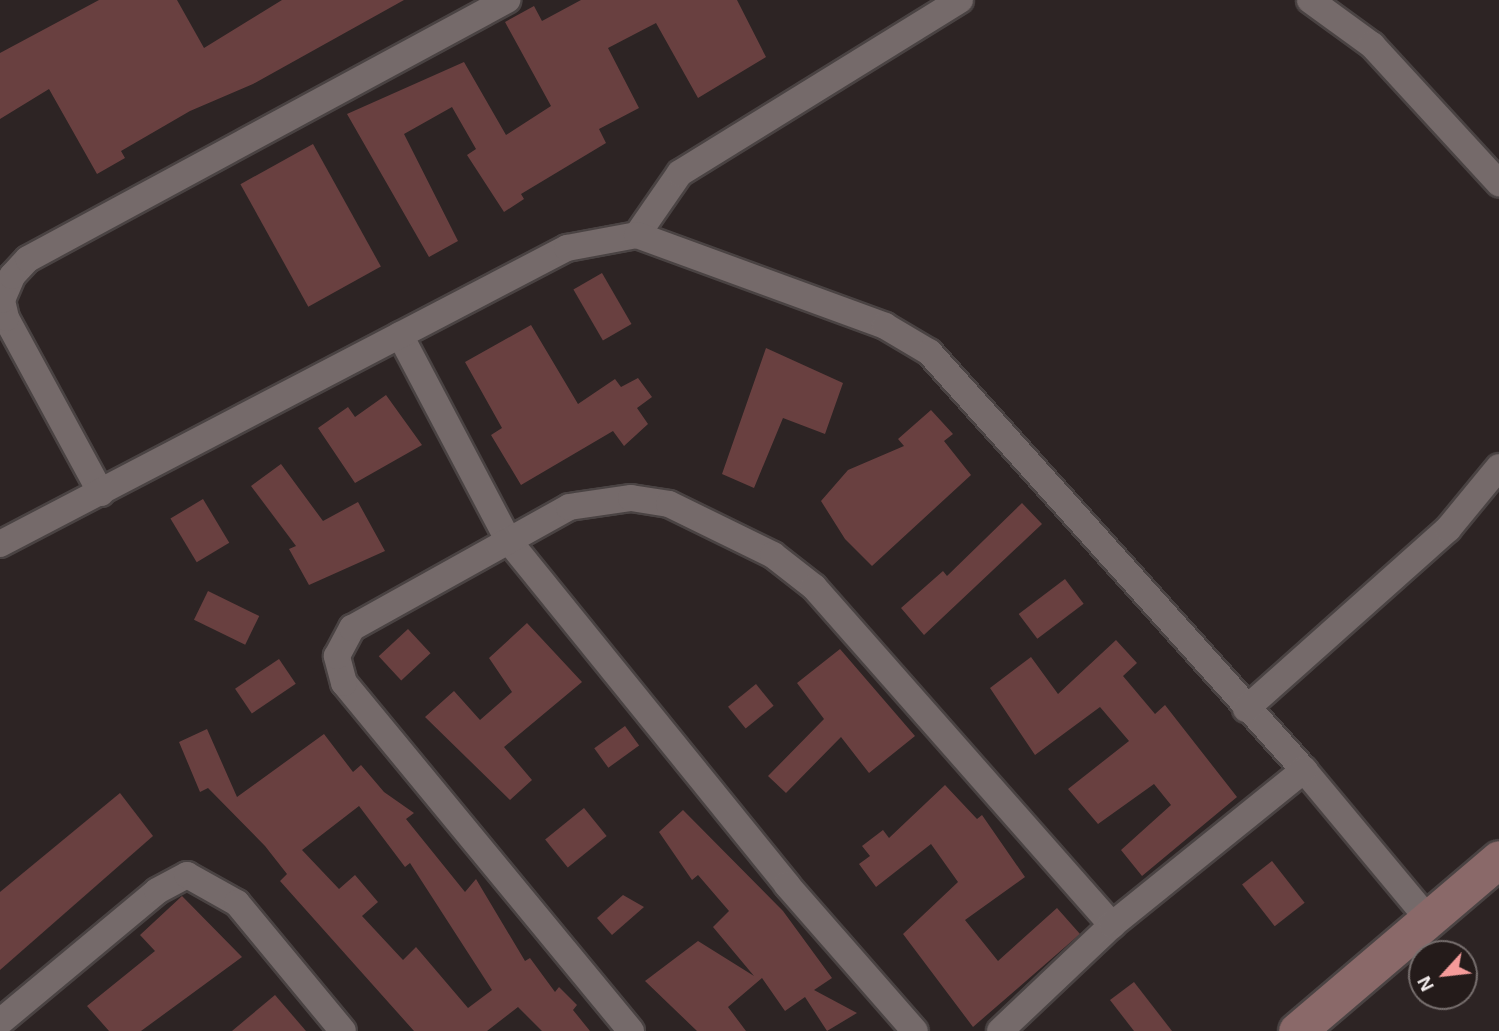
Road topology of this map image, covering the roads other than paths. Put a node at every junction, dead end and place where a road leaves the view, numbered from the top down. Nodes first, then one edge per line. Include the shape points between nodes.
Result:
1 (507, 0) edge
2 (1310, 0) edge
3 (951, 2) edge
4 (1499, 183) edge
5 (637, 235) junction
6 (400, 335) junction
7 (1499, 467) edge
8 (101, 493) junction
9 (508, 540) junction
10 (0, 544) edge
11 (1246, 709) junction
12 (1304, 770) junction
13 (1499, 859) edge
14 (1428, 919) junction
15 (1112, 925) junction
16 (0, 1022) edge
17 (343, 1031) edge
18 (631, 1031) edge
19 (915, 1031) edge
20 (1000, 1031) edge
21 (1297, 1031) edge

1 - 8 street via 28,259 12,276 2,300 6,318
2 - 4 street via 1371,45
3 - 5 street via 680,173
5 - 6 street via 566,248
5 - 11 street via 885,326 929,352
6 - 8 street
6 - 9 street
7 - 11 street via 1448,529
8 - 10 street
9 - 15 street via 569,507 631,498 669,504 773,555 814,587
9 - 18 street via 352,628 340,643 339,672
9 - 19 street via 787,885
11 - 12 street
12 - 14 street
12 - 15 street
13 - 14 street
14 - 21 street
15 - 20 street
16 - 17 street via 157,891 187,875 237,904

